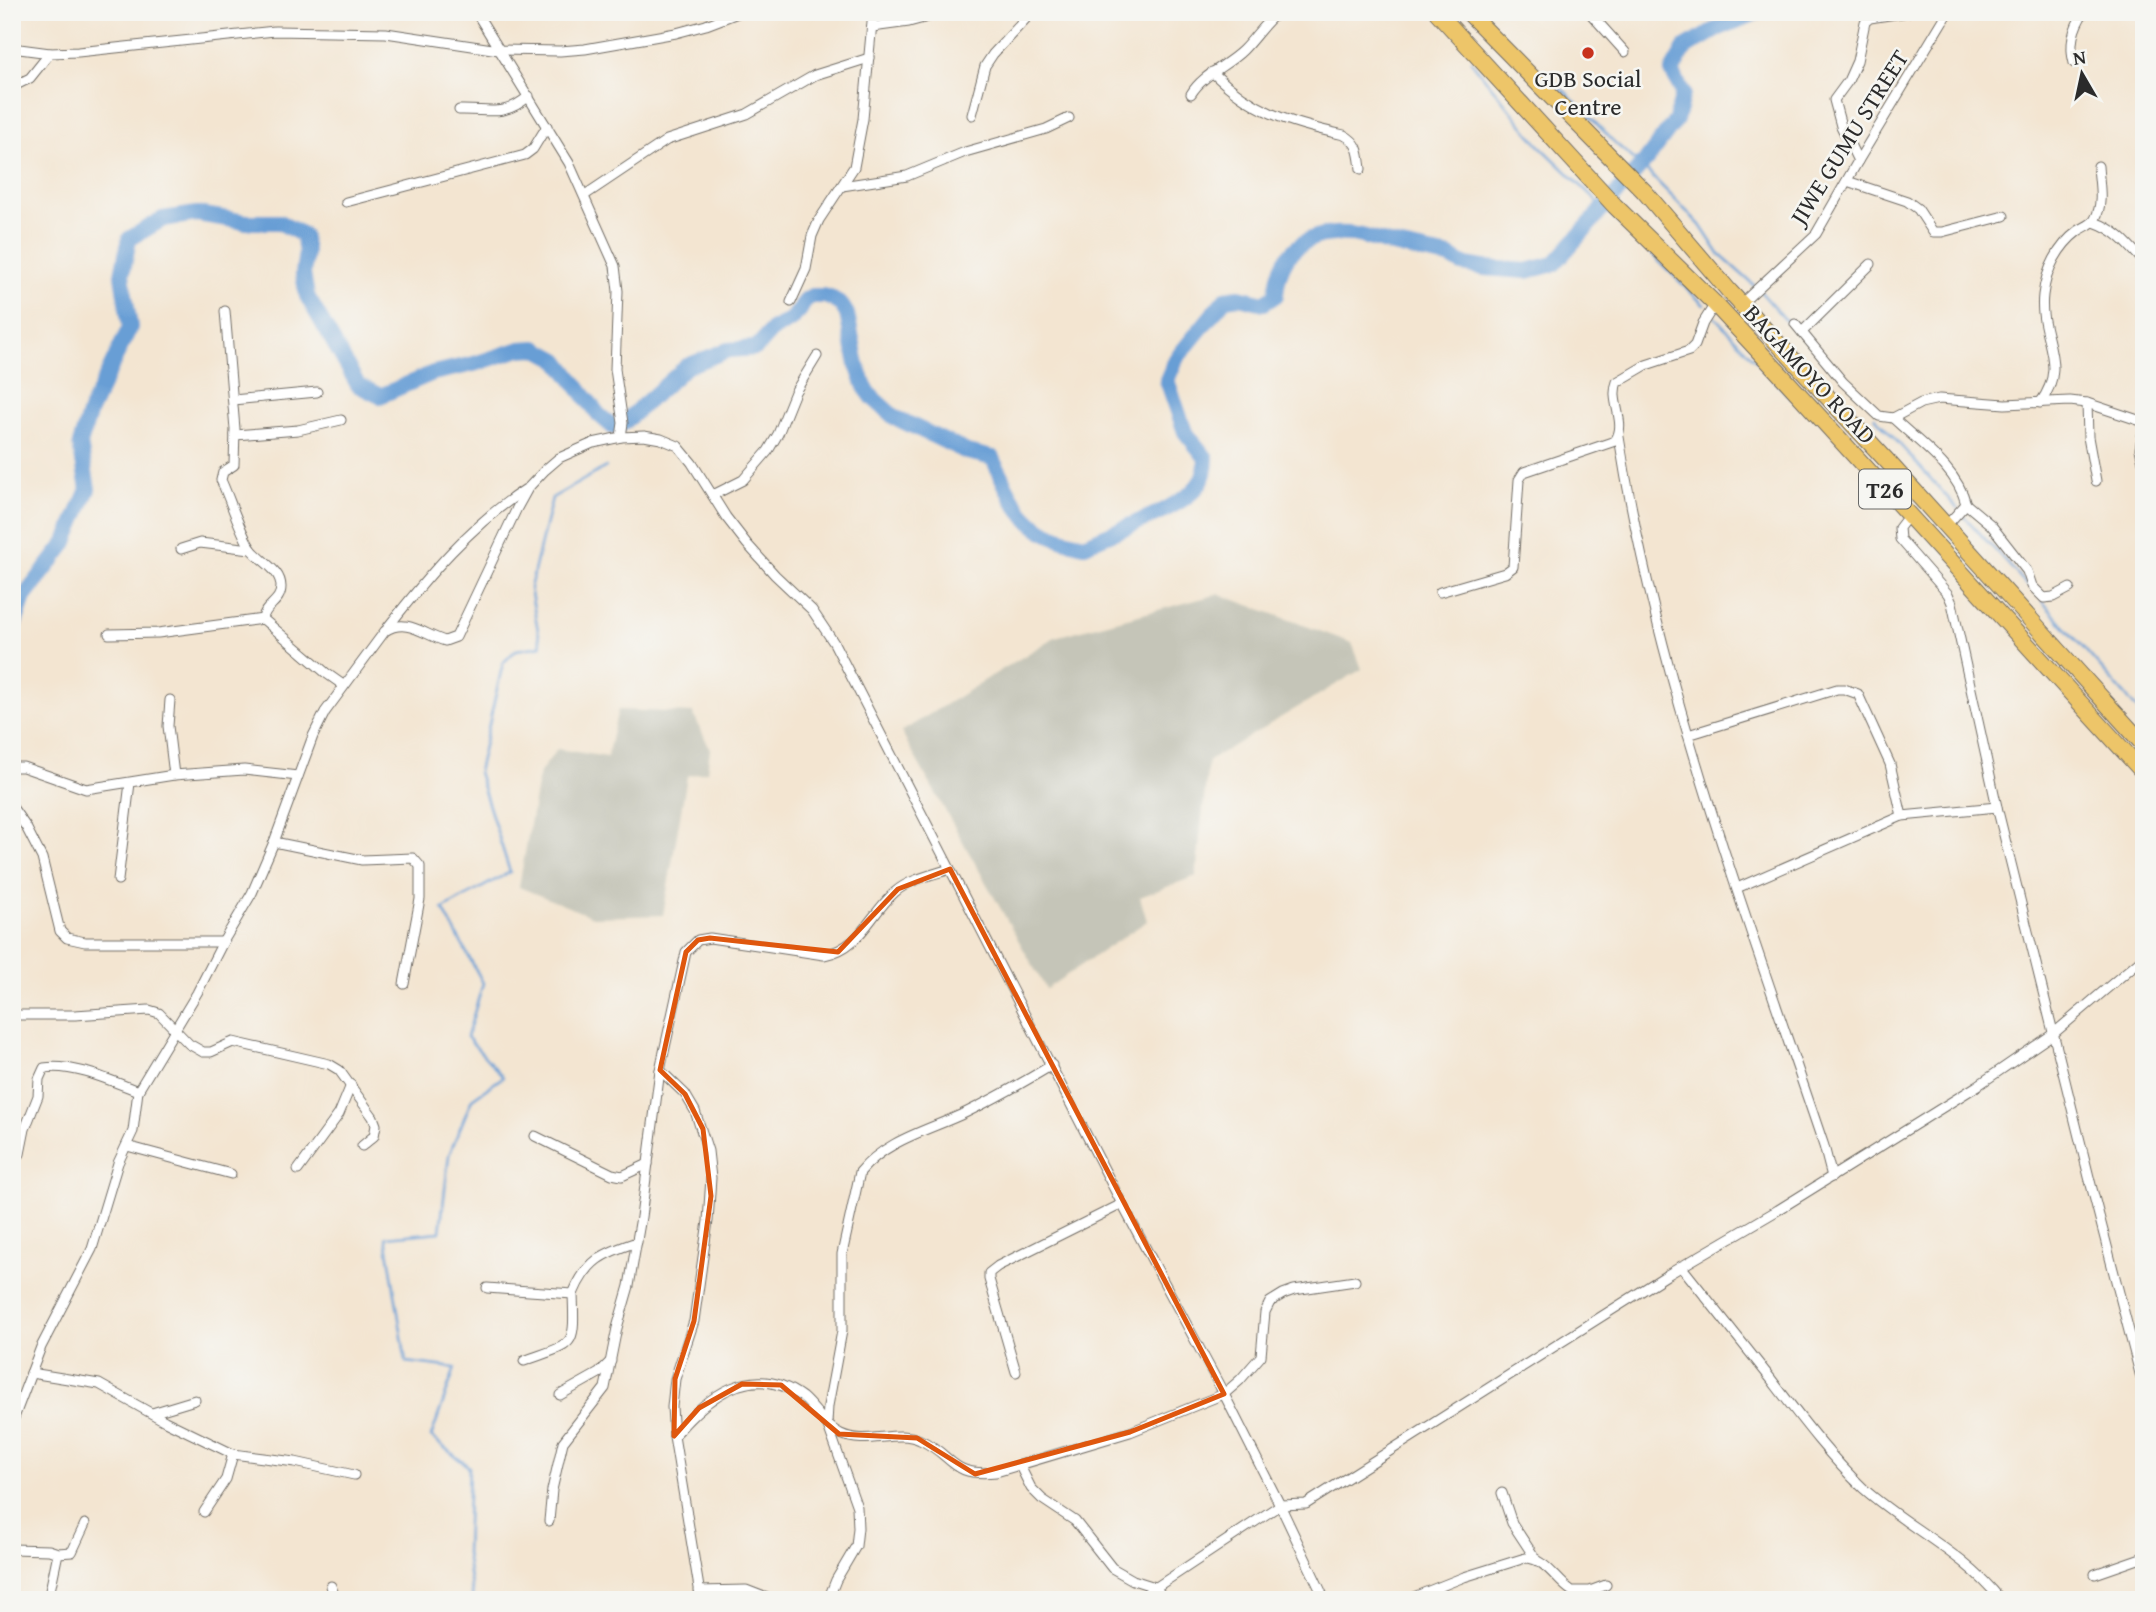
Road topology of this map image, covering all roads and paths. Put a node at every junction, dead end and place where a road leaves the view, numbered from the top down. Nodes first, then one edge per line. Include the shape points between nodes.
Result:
1 (476, 12) edge
2 (740, 12) edge
3 (873, 12) edge
4 (946, 12) edge
5 (1032, 12) edge
6 (1278, 12) edge
7 (1437, 12) edge
8 (1468, 12) edge
9 (1590, 12) edge
10 (1908, 12) edge
11 (1948, 12) edge
12 (2084, 12) edge
13 (872, 27) junction
14 (12, 48) edge
15 (499, 50) junction
16 (50, 52) junction
17 (1625, 52) dead end
18 (869, 58) junction
19 (2074, 63) dead end
20 (1212, 72) junction
21 (12, 87) edge
22 (1191, 94) dead end
23 (529, 96) junction
24 (459, 110) dead end
25 (972, 115) dead end
26 (1069, 118) dead end
27 (547, 126) junction
28 (1858, 160) junction
29 (2098, 166) dead end
30 (1361, 169) dead end
31 (1847, 181) junction
32 (842, 186) junction
33 (585, 195) junction
34 (346, 202) dead end
35 (2004, 216) dead end
36 (2094, 222) junction
37 (2144, 262) edge
38 (1871, 264) dead end
39 (791, 302) dead end
40 (1742, 303) junction
41 (1715, 304) junction
42 (225, 311) dead end
43 (817, 356) dead end
44 (317, 392) dead end
45 (233, 400) junction
46 (2040, 403) junction
47 (2087, 403) junction
48 (1893, 418) junction
49 (341, 420) dead end
50 (2144, 423) edge
51 (235, 435) junction
52 (621, 437) junction
53 (1619, 437) junction
54 (2144, 466) edge
55 (2096, 481) dead end
56 (528, 488) junction
57 (713, 495) junction
58 (1966, 504) junction
59 (1909, 515) junction
60 (1946, 526) junction
61 (181, 549) dead end
62 (251, 549) junction
63 (2070, 589) dead end
64 (1440, 592) dead end
65 (263, 619) junction
66 (385, 631) junction
67 (110, 634) dead end
68 (343, 685) junction
69 (170, 700) dead end
70 (1688, 735) junction
71 (2144, 745) edge
72 (12, 767) edge
73 (2144, 773) edge
74 (174, 775) junction
75 (298, 776) junction
76 (130, 783) junction
77 (12, 807) edge
78 (1997, 807) junction
79 (1902, 816) junction
80 (274, 842) junction
81 (950, 869) junction
82 (118, 880) dead end
83 (1737, 888) junction
84 (223, 942) junction
85 (2144, 957) edge
86 (404, 984) dead end
87 (12, 1015) edge
88 (175, 1028) junction
89 (2053, 1034) junction
90 (1052, 1065) junction
91 (660, 1070) junction
92 (351, 1085) junction
93 (138, 1091) junction
94 (535, 1136) dead end
95 (127, 1146) junction
96 (362, 1146) dead end
97 (20, 1154) dead end
98 (648, 1164) junction
99 (298, 1170) dead end
100 (231, 1174) dead end
101 (1832, 1177) junction
102 (1122, 1204) junction
103 (637, 1242) junction
104 (1681, 1266) junction
105 (1354, 1281) dead end
106 (487, 1288) dead end
107 (573, 1294) junction
108 (2140, 1356) edge
109 (524, 1361) dead end
110 (611, 1361) junction
111 (1016, 1372) dead end
112 (31, 1373) junction
113 (2144, 1389) edge
114 (1224, 1394) junction
115 (560, 1395) dead end
116 (195, 1400) dead end
117 (152, 1413) junction
118 (12, 1423) edge
119 (827, 1423) junction
120 (674, 1436) junction
121 (233, 1454) junction
122 (1020, 1466) junction
123 (354, 1475) dead end
124 (1502, 1493) dead end
125 (1280, 1505) junction
126 (204, 1512) dead end
127 (549, 1521) dead end
128 (85, 1524) dead end
129 (12, 1549) edge
130 (58, 1553) junction
131 (2144, 1557) edge
132 (1535, 1558) junction
133 (2095, 1574) dead end
134 (1606, 1585) dead end
135 (331, 1586) dead end
136 (1156, 1587) junction
137 (700, 1595) edge
138 (48, 1600) edge
139 (336, 1600) edge
140 (772, 1600) edge
141 (828, 1600) edge
142 (1137, 1600) edge
143 (1165, 1600) edge
144 (1325, 1600) edge
145 (1406, 1600) edge
146 (2001, 1600) edge

1 - 15 street
2 - 15 street via 676,33 585,49
3 - 13 street
4 - 13 street
5 - 25 street via 985,66
6 - 20 street via 1244,49
7 - 41 highway, BAGAMOYO ROAD / T26 via 1620,211
8 - 40 highway, BAGAMOYO ROAD / T26 via 1644,191
9 - 17 street
10 - 28 street via 1864,22 1857,61 1834,100
11 - 28 street, JIWE GUMU STREET
12 - 19 street via 2072,37
13 - 18 street
14 - 16 street
15 - 16 street via 386,33 275,32
15 - 23 street
16 - 21 street via 30,78
18 - 32 street via 854,167
18 - 33 street via 816,75 747,114 667,140
20 - 22 street
20 - 30 street via 1242,99 1267,113 1351,139 1358,148
23 - 24 street via 514,108
23 - 27 street
26 - 32 street via 907,176
27 - 33 street
27 - 34 street via 524,155
28 - 31 street, JIWE GUMU STREET
29 - 36 street via 2101,194
31 - 35 street via 1907,201 1933,232
31 - 40 street, JIWE GUMU STREET via 1816,234
32 - 39 street via 819,220 806,269
33 - 52 street via 615,266 615,369
36 - 37 street via 2120,235
36 - 46 street via 2069,238 2055,256 2047,278 2043,312 2053,375
38 - 48 street via 1799,328 1843,383 1878,416
40 - 60 highway, BAGAMOYO ROAD / T26
41 - 53 street via 1689,351 1646,365 1617,382
41 - 59 highway, BAGAMOYO ROAD / T26
42 - 45 street
43 - 57 street via 768,451 743,480
44 - 45 street
45 - 51 street
46 - 47 street
46 - 48 street via 1981,404 1939,398
47 - 50 street
47 - 55 street
48 - 58 street via 1950,472
49 - 51 street via 298,430
50 - 54 street via 2140,449
51 - 62 street via 234,465 223,472 221,480
52 - 56 street via 559,457
52 - 57 street via 644,436 678,446
53 - 64 street via 1611,445 1524,472 1517,490 1513,567
53 - 70 street via 1644,568
56 - 66 street via 454,549
56 - 66 street via 456,637 441,641 400,624
57 - 81 street via 747,544 812,610 835,643
58 - 60 street
58 - 63 street via 1991,524 2043,598
59 - 73 highway, BAGAMOYO ROAD / T26
59 - 78 street via 1899,535 1952,603
60 - 71 highway, BAGAMOYO ROAD / T26
61 - 62 street via 200,542
62 - 65 street via 280,582 280,595 265,610
65 - 67 street via 158,633
65 - 68 street
66 - 68 street
68 - 75 street via 313,736
69 - 74 street
70 - 79 street via 1837,689 1852,691 1858,694 1890,764
70 - 83 street
72 - 76 street via 86,789
74 - 75 street via 244,770
74 - 76 street
75 - 80 street
76 - 82 street
77 - 84 street via 42,858 60,931 67,938 110,944
78 - 79 street
78 - 89 street
79 - 83 street
80 - 84 street via 252,894
80 - 86 street via 362,860 413,858 420,866 419,899
81 - 90 street
81 - 91 street via 898,890 854,942 838,952 824,955 698,940 686,952
83 - 101 street
84 - 88 street
85 - 89 street
87 - 88 street via 139,1009 159,1013
88 - 92 street via 203,1052 238,1043 329,1064
88 - 93 street
89 - 101 street
89 - 108 street
90 - 102 street
90 - 119 street via 1012,1090 896,1143 860,1172 842,1254 842,1331
91 - 98 street
91 - 120 street via 695,1111 711,1178 694,1321 675,1378
92 - 96 street via 376,1125 374,1136
92 - 99 street via 339,1114
93 - 95 street
93 - 97 street via 85,1073 44,1068
94 - 98 street via 612,1174 622,1176
95 - 100 street
95 - 112 street via 92,1249
98 - 103 street
101 - 104 street
102 - 111 street via 992,1269 989,1279
102 - 114 street
103 - 107 street via 594,1260
103 - 110 street
104 - 125 street via 1306,1504
104 - 146 street via 1812,1433 1864,1488 1957,1558
105 - 114 street via 1302,1289 1270,1302 1261,1356
106 - 107 street
107 - 109 street via 572,1339
108 - 113 street
110 - 115 street
110 - 127 street via 606,1388 563,1442
112 - 117 street via 99,1384
112 - 118 street
114 - 122 street via 1130,1432
114 - 125 street
116 - 117 street
117 - 121 street
119 - 120 street via 802,1397 781,1385 761,1381 717,1394
119 - 122 street via 839,1434 856,1438 917,1438 960,1469 975,1474
119 - 141 street via 857,1507 858,1528 856,1546
120 - 137 street
121 - 123 street
121 - 126 street via 226,1479
122 - 136 street via 1031,1488 1075,1521 1112,1568
124 - 132 street via 1512,1523
125 - 136 street
125 - 144 street
128 - 130 street via 72,1552
129 - 130 street
130 - 138 street
131 - 133 street
132 - 134 street via 1572,1591
132 - 145 street via 1464,1577
135 - 139 street
136 - 142 street
136 - 143 street
137 - 140 street via 746,1590

